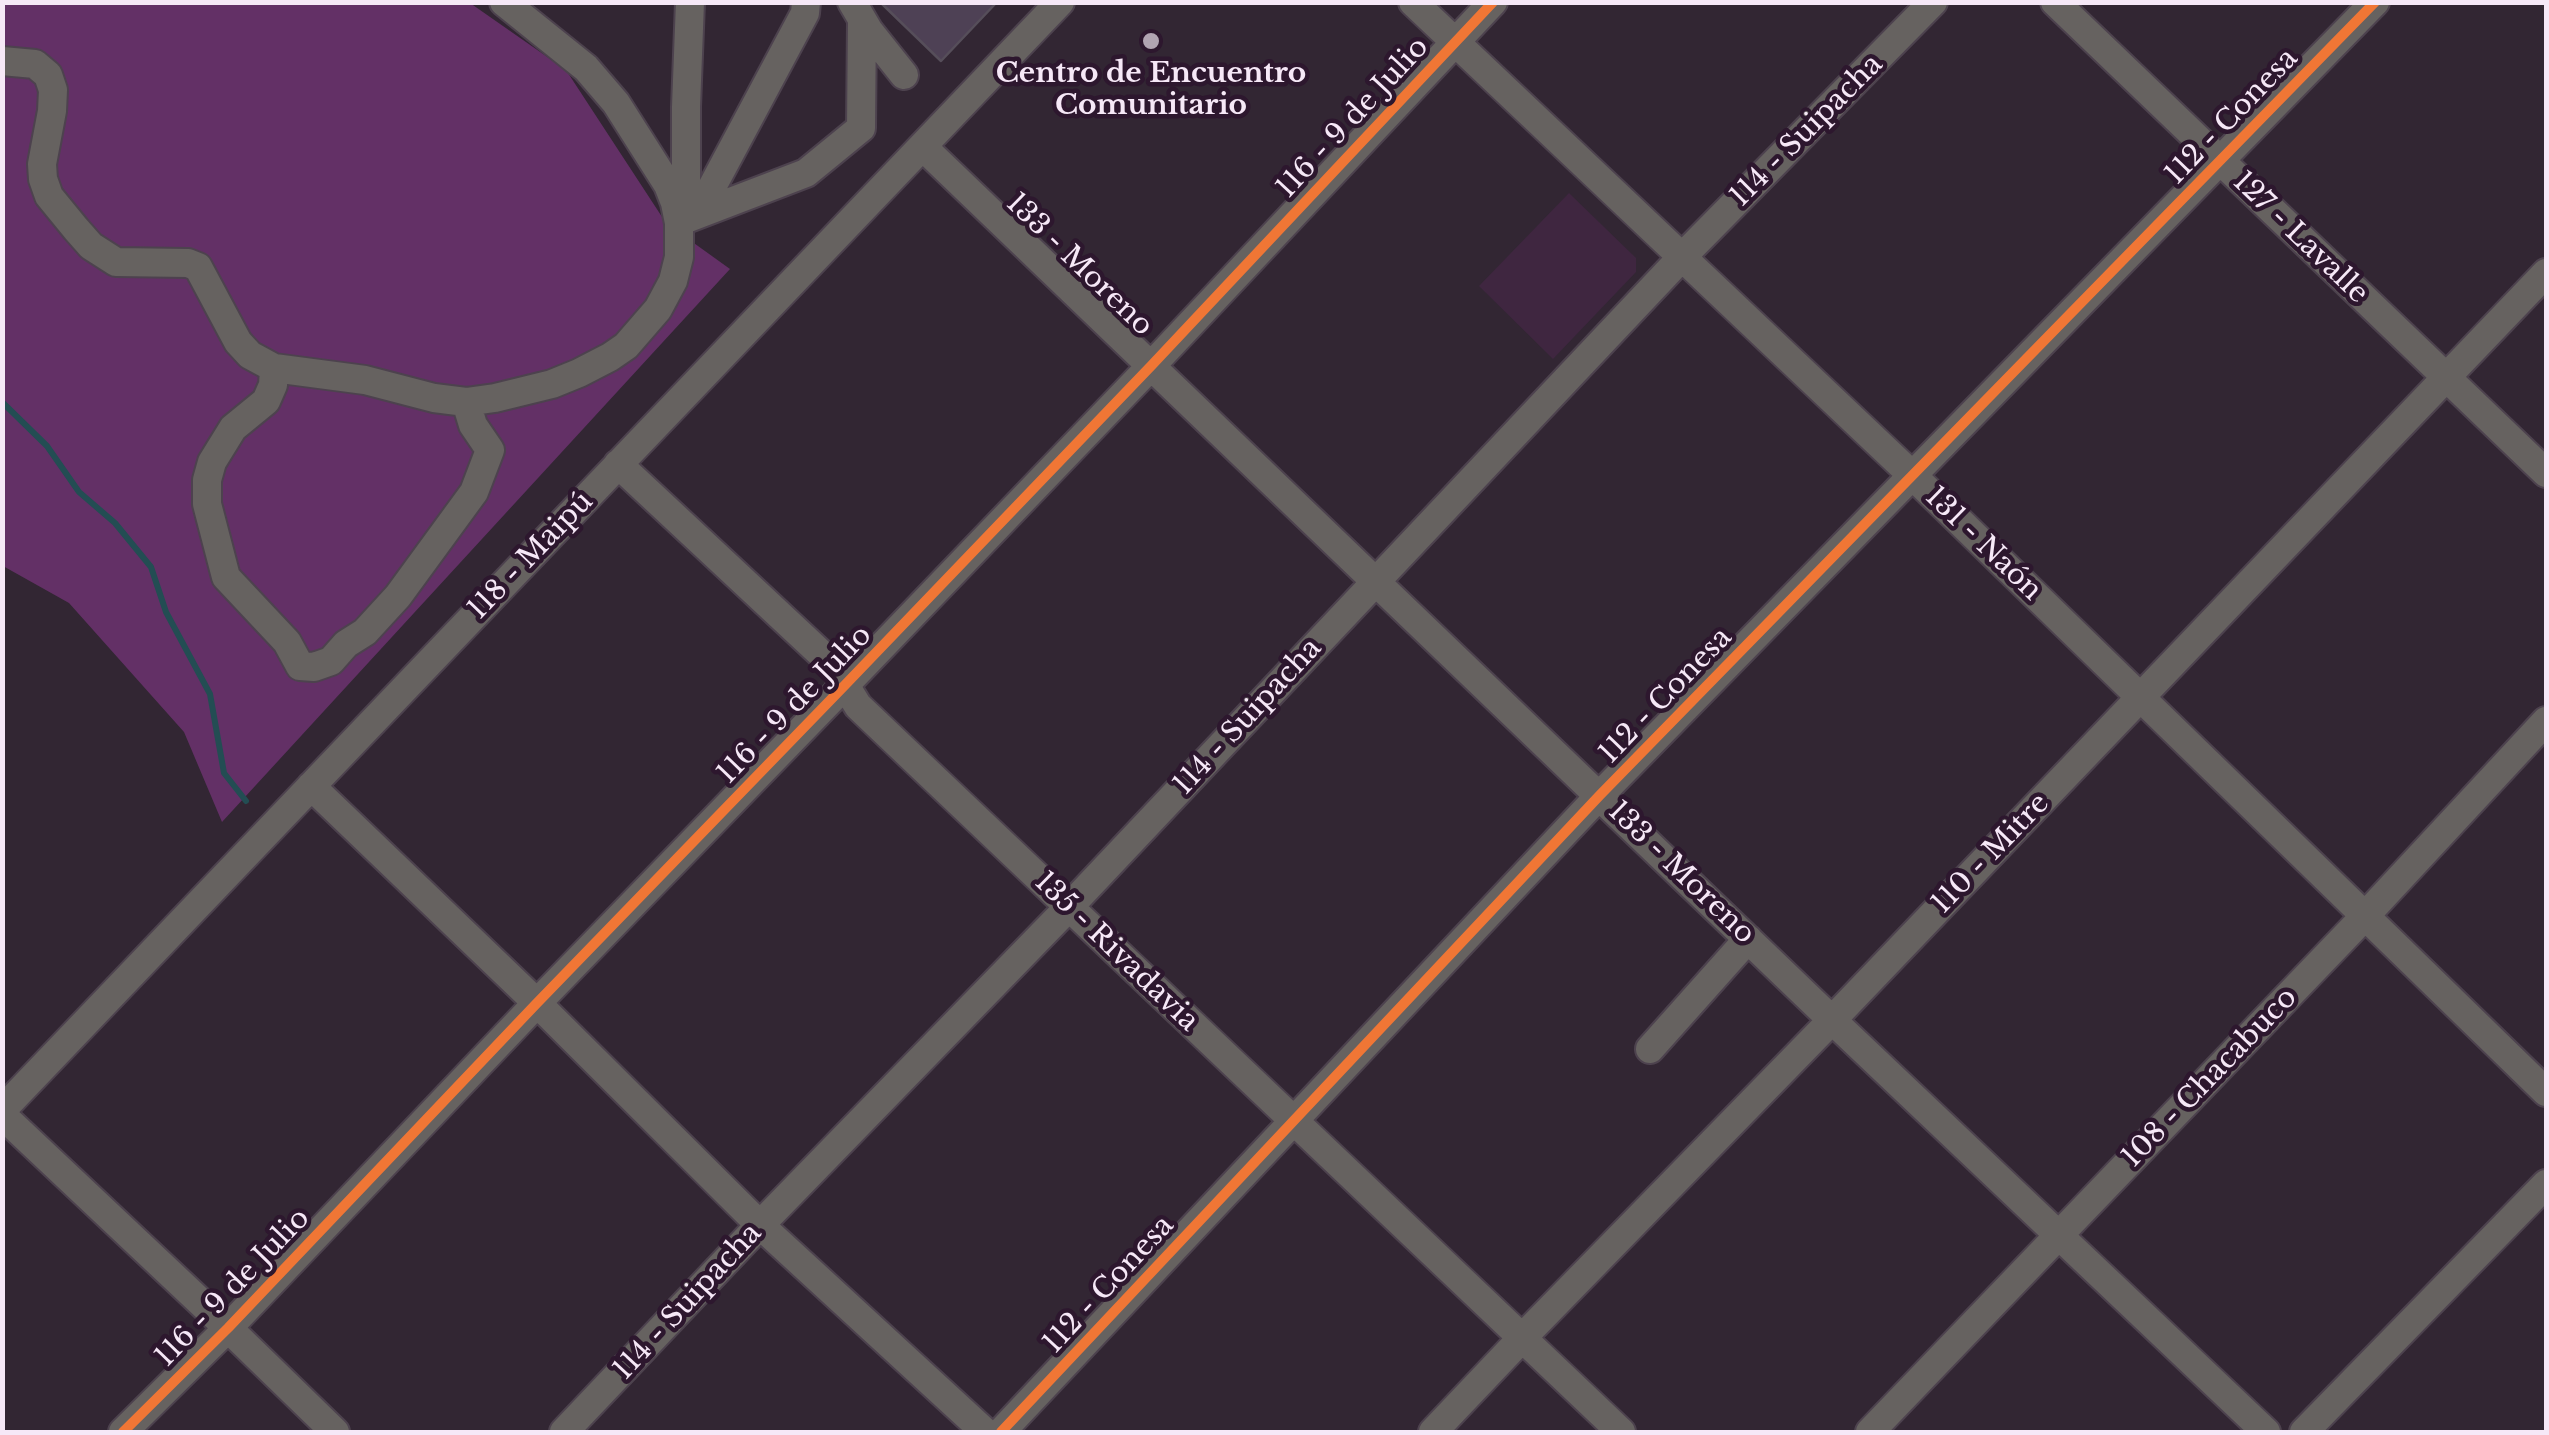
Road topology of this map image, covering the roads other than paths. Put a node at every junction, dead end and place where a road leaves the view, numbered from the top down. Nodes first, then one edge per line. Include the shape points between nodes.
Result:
1 (504, 2) edge
2 (690, 2) edge
3 (806, 2) edge
4 (1413, 2) edge
5 (1493, 2) edge
6 (1933, 2) edge
7 (2054, 2) edge
8 (2375, 2) edge
9 (1049, 6) edge
10 (857, 12) edge
11 (1454, 43) junction
12 (2, 62) edge
13 (904, 76) dead end
14 (923, 148) junction
15 (2220, 161) junction
16 (682, 221) junction
17 (1682, 257) junction
18 (2546, 273) edge
19 (1151, 366) junction
20 (274, 368) junction
21 (2446, 376) junction
22 (466, 402) junction
23 (618, 464) junction
24 (2546, 473) edge
25 (1913, 476) junction
26 (1376, 582) junction
27 (844, 686) junction
28 (2142, 698) junction
29 (2546, 721) edge
30 (311, 786) junction
31 (1600, 795) junction
32 (1069, 907) junction
33 (2366, 916) junction
34 (1748, 939) junction
35 (537, 1003) junction
36 (1832, 1020) junction
37 (1650, 1048) dead end
38 (2546, 1092) edge
39 (2, 1113) edge
40 (1293, 1121) junction
41 (2546, 1184) edge
42 (760, 1225) junction
43 (2060, 1234) junction
44 (228, 1328) junction
45 (1522, 1337) junction
46 (123, 1432) edge
47 (335, 1432) edge
48 (564, 1432) edge
49 (985, 1432) edge
50 (1001, 1432) edge
51 (1433, 1432) edge
52 (1621, 1432) edge
53 (1870, 1432) edge
54 (2266, 1432) edge
55 (2304, 1432) edge

1 - 16 street via 586,68 616,104 668,185
2 - 16 street
3 - 16 street via 712,189
4 - 11 street, 131 - Naón
5 - 11 street, 116 - 9 de Julio
6 - 17 street, 114 - Suipacha
7 - 15 street, 127 - Lavalle
8 - 15 street, 112 - Conesa
9 - 14 street, 118 - Maipú
10 - 13 street
10 - 16 street via 861,128 806,172
11 - 17 street, 131 - Naón
11 - 19 street, 116 - 9 de Julio
12 - 20 street via 35,64 48,76 54,90 43,179 49,196 91,246 116,262 198,267 238,342
14 - 19 street, 133 - Moreno
14 - 23 street, 118 - Maipú
15 - 21 street, 127 - Lavalle
15 - 25 street, 112 - Conesa
16 - 22 street via 673,281 626,346 552,384
17 - 25 street, 131 - Naón
17 - 26 street, 114 - Suipacha
18 - 21 street, 110 - Mitre
19 - 26 street, 133 - Moreno
19 - 27 street, 116 - 9 de Julio
20 - 22 street
20 - 22 street via 266,400 233,428 212,462 207,504 226,577 287,642 300,666 331,661 365,632 474,492 490,450
21 - 24 street, 127 - Lavalle
21 - 28 street, 110 - Mitre
23 - 27 street, 135 - Rivadavia via 832,664
23 - 30 street, 118 - Maipú
25 - 28 street, 131 - Naón
25 - 31 street, 112 - Conesa
26 - 31 street, 133 - Moreno
26 - 32 street, 114 - Suipacha
27 - 32 street, 135 - Rivadavia
27 - 35 street, 116 - 9 de Julio
28 - 33 street, 131 - Naón
28 - 36 street, 110 - Mitre
29 - 33 street, 108 - Chacabuco
30 - 35 street
30 - 39 street, 118 - Maipú
31 - 34 street, 133 - Moreno
31 - 40 street, 112 - Conesa
32 - 40 street, 135 - Rivadavia
32 - 42 street, 114 - Suipacha
33 - 38 street, 131 - Naón
33 - 43 street, 108 - Chacabuco
34 - 36 street, 133 - Moreno
34 - 37 street
35 - 42 street
35 - 44 street, 116 - 9 de Julio
36 - 43 street, 133 - Moreno
36 - 45 street, 110 - Mitre
39 - 44 street
40 - 45 street, 135 - Rivadavia
40 - 50 street, 112 - Conesa
41 - 55 street
42 - 48 street, 114 - Suipacha
42 - 49 street
43 - 53 street, 108 - Chacabuco
43 - 54 street, 133 - Moreno
44 - 46 street, 116 - 9 de Julio
44 - 47 street
45 - 51 street, 110 - Mitre
45 - 52 street, 135 - Rivadavia

